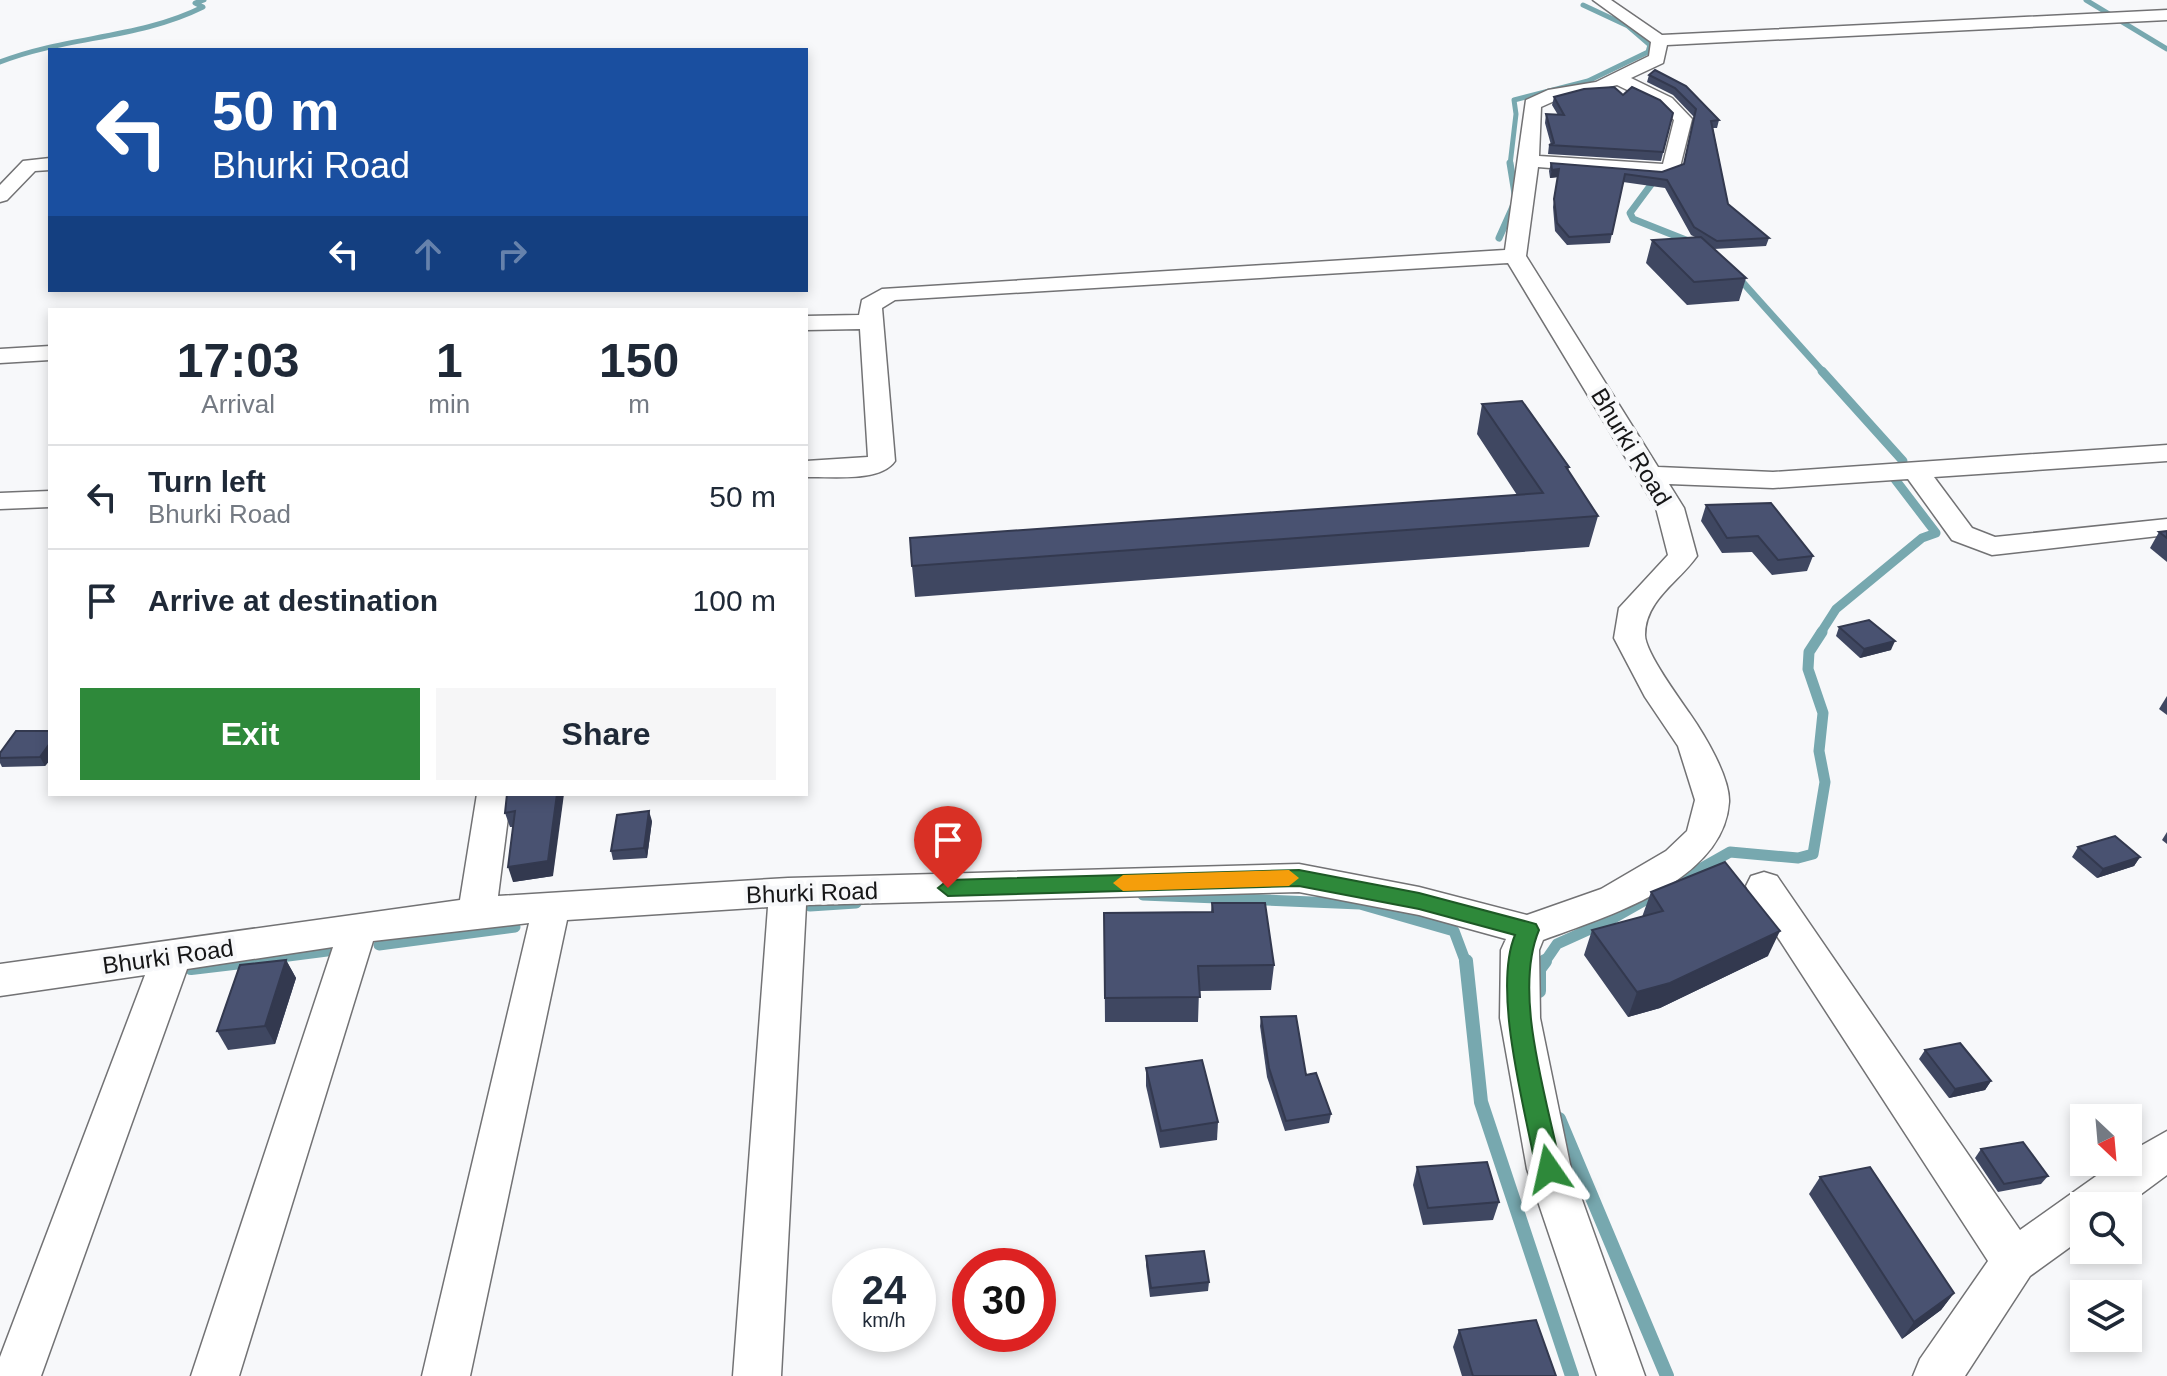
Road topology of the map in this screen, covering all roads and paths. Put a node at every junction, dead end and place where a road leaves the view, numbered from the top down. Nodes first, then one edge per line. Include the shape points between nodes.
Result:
1 (1601, 0) edge
2 (2167, 15) edge
3 (1659, 40) junction
4 (1617, 78) junction
5 (1529, 161) junction
6 (48, 164) edge
7 (0, 196) edge
8 (1515, 256) junction
9 (872, 322) junction
10 (808, 323) edge
11 (48, 353) edge
12 (0, 356) edge
13 (2167, 453) edge
14 (808, 469) edge
15 (1916, 471) junction
16 (1649, 475) junction
17 (48, 499) edge
18 (0, 501) edge
19 (2167, 527) edge
20 (494, 796) edge
21 (1764, 886) dead end
22 (788, 892) junction
23 (551, 908) junction
24 (477, 912) junction
25 (359, 927) junction
26 (1528, 930) junction
27 (171, 958) junction
28 (0, 980) edge
29 (2167, 1150) edge
30 (2109, 1192) edge
31 (2070, 1221) edge
32 (2014, 1261) junction
33 (17, 1376) edge
34 (215, 1376) edge
35 (446, 1376) edge
36 (757, 1376) edge
37 (1621, 1376) edge
38 (1937, 1376) edge

1 - 3 street
2 - 3 street
3 - 4 street via 1657,59
4 - 5 street via 1532,104
4 - 5 street via 1666,102 1683,119 1672,167 1660,171
5 - 8 street
6 - 7 street via 30,165
8 - 9 street via 890,294 872,302
8 - 16 street, Bhurki Road
9 - 10 street
9 - 14 street via 882,461 866,467
11 - 12 street
13 - 15 street
15 - 16 street via 1773,480
15 - 19 street via 1962,534 1992,546
16 - 26 street, Bhurki Road via 1670,508 1683,556 1634,608 1629,638 1694,745 1712,800 1703,836 1679,860 1614,899
17 - 18 street
20 - 24 street
21 - 32 street
22 - 23 street, Bhurki Road
22 - 26 street, Bhurki Road via 1299,878 1419,901
22 - 36 street
23 - 24 street, Bhurki Road
23 - 35 street
24 - 25 street, Bhurki Road
25 - 27 street, Bhurki Road
25 - 34 street
26 - 37 street via 1520,950 1520,1018 1549,1169
27 - 28 street, Bhurki Road
27 - 33 street
29 - 30 street
31 - 32 street
32 - 38 street

